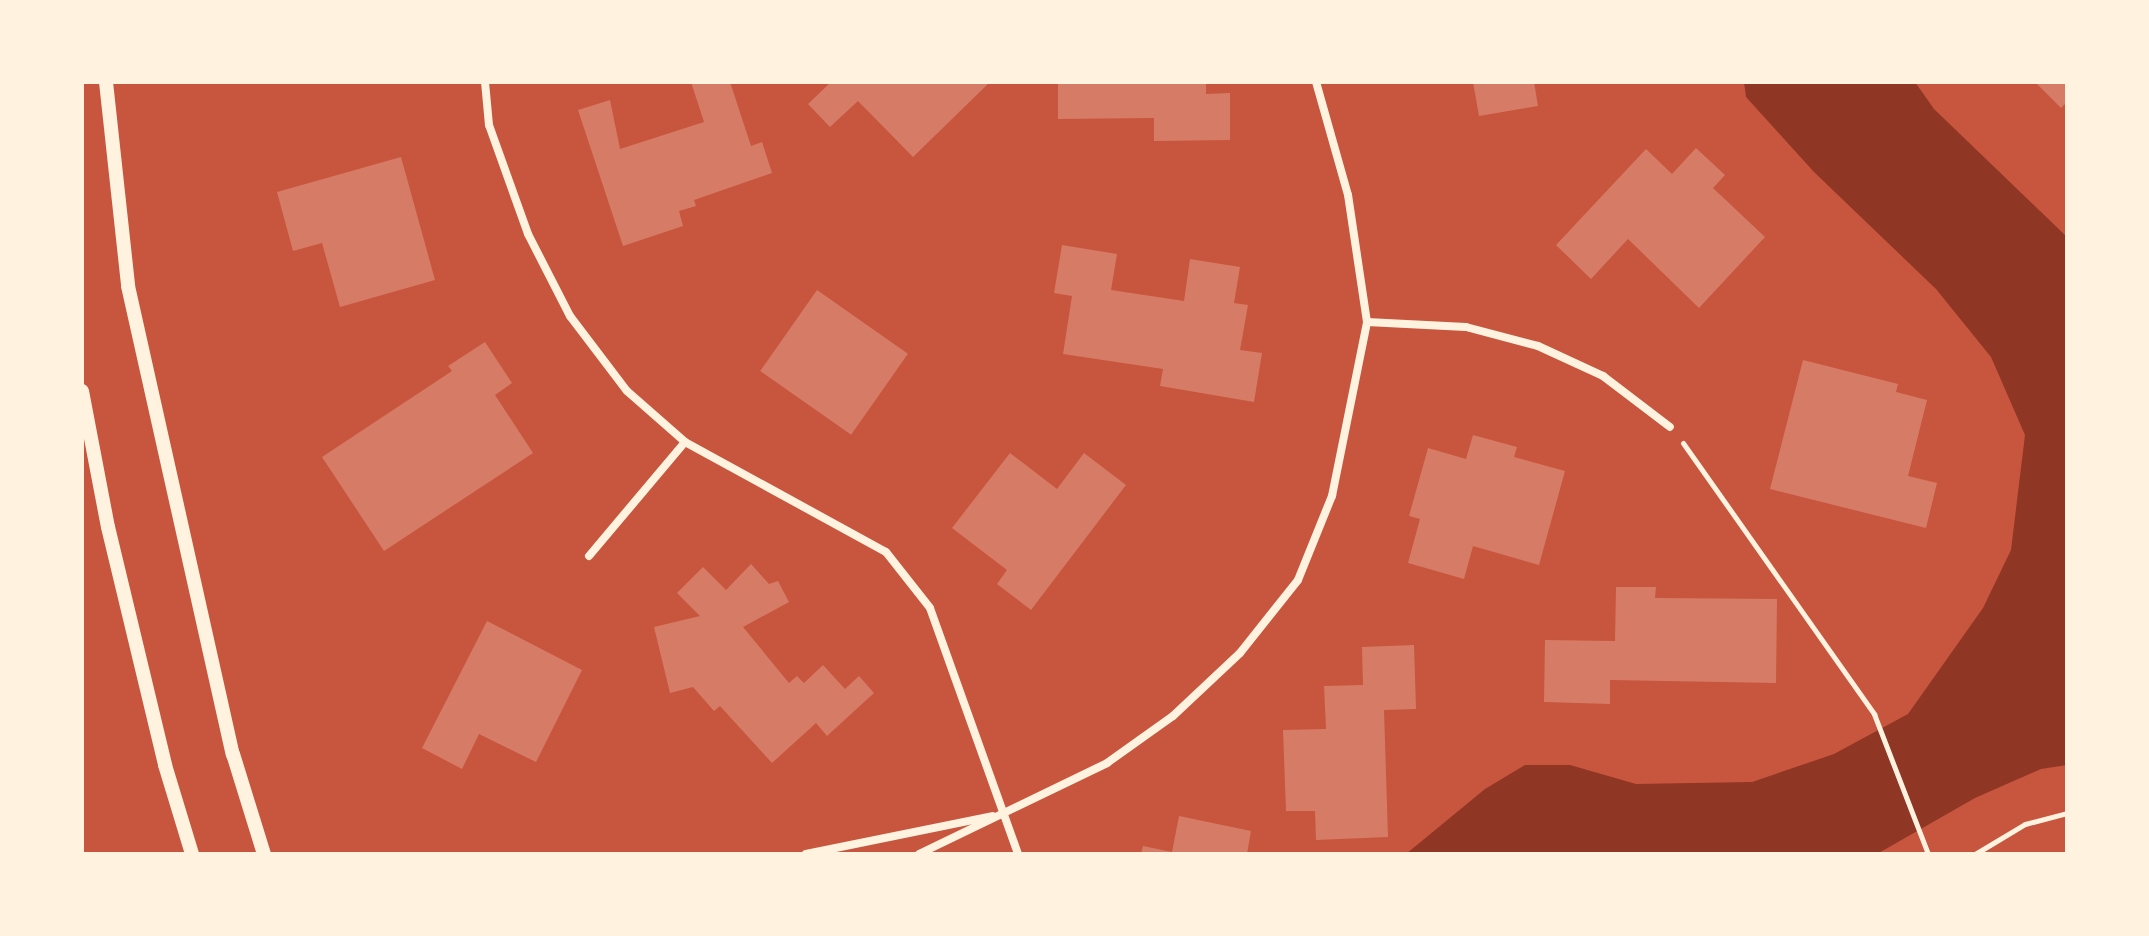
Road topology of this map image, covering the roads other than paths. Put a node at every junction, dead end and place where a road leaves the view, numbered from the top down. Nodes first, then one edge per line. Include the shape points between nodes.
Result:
1 (106, 82) edge
2 (485, 82) edge
3 (1316, 82) edge
4 (1367, 322) junction
5 (82, 391) edge
6 (1670, 427) road end
7 (685, 442) junction
8 (589, 556) dead end
9 (1005, 813) junction
10 (192, 854) edge
11 (264, 854) edge
12 (806, 854) edge
13 (919, 854) edge
14 (1018, 854) edge

1 - 11 street via 128,286 233,754
2 - 7 street via 489,125 523,220 570,316 627,391
3 - 4 street via 1348,195
4 - 6 street via 1466,327 1538,346 1603,376
4 - 9 street via 1332,496 1298,580 1240,653 1173,716 1107,763
5 - 10 street via 122,587
7 - 8 street
7 - 9 street via 886,552 930,608
9 - 12 street
9 - 13 street
9 - 14 street

